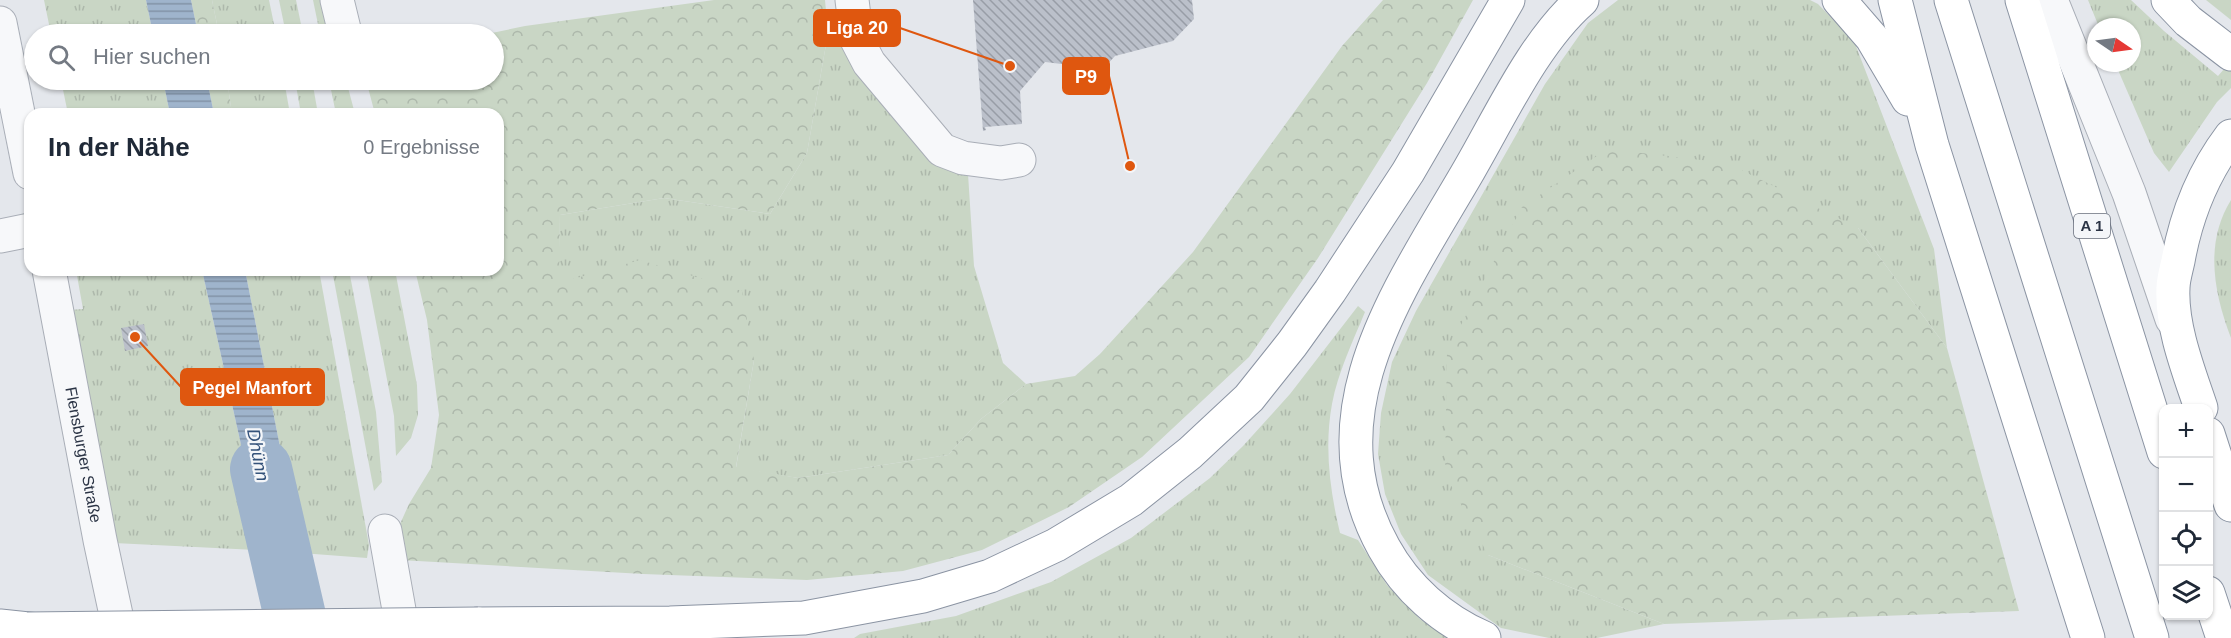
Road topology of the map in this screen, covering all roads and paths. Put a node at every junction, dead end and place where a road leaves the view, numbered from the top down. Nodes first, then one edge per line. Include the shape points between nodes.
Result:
1 (338, 0) edge
2 (852, 0) edge
3 (1508, 0) edge
4 (1582, 0) edge
5 (1839, 0) edge
6 (1896, 0) edge
7 (1951, 0) edge
8 (2022, 0) edge
9 (2051, 0) edge
10 (2168, 0) edge
11 (0, 23) edge
12 (343, 24) edge
13 (2231, 54) edge
14 (2231, 136) edge
15 (24, 142) edge
16 (1932, 145) junction
17 (1019, 160) dead end
18 (24, 231) edge
19 (0, 236) edge
20 (50, 276) edge
21 (2182, 349) junction
22 (2199, 404) edge
23 (2159, 439) edge
24 (2213, 449) edge
25 (2231, 505) edge
26 (385, 531) dead end
27 (2213, 608) edge
28 (14, 628) edge
29 (115, 638) edge
30 (121, 638) edge
31 (404, 638) edge
32 (1484, 638) edge
33 (2088, 638) edge
34 (2152, 638) edge
35 (2223, 638) edge

1 - 12 street
2 - 17 street via 857,39 869,63 942,150 991,162
3 - 28 highway, bridge via 1408,172 1292,344 1249,398 1190,453 1131,500 1056,545 990,576 923,596 815,616 670,623
4 - 32 highway via 1563,17 1530,63 1396,296 1369,359 1358,405 1356,464 1377,536 1418,593 1442,614
5 - 16 highway via 1887,61
6 - 16 highway
7 - 34 highway
8 - 23 highway, A 1
9 - 21 street via 2129,193
10 - 13 highway
11 - 15 street
14 - 21 highway via 2208,173 2183,231 2173,289
16 - 33 highway
18 - 19 street
20 - 30 street, Flensburger Straße
21 - 22 highway
24 - 25 highway
26 - 31 street
27 - 35 highway
28 - 29 highway, bridge

